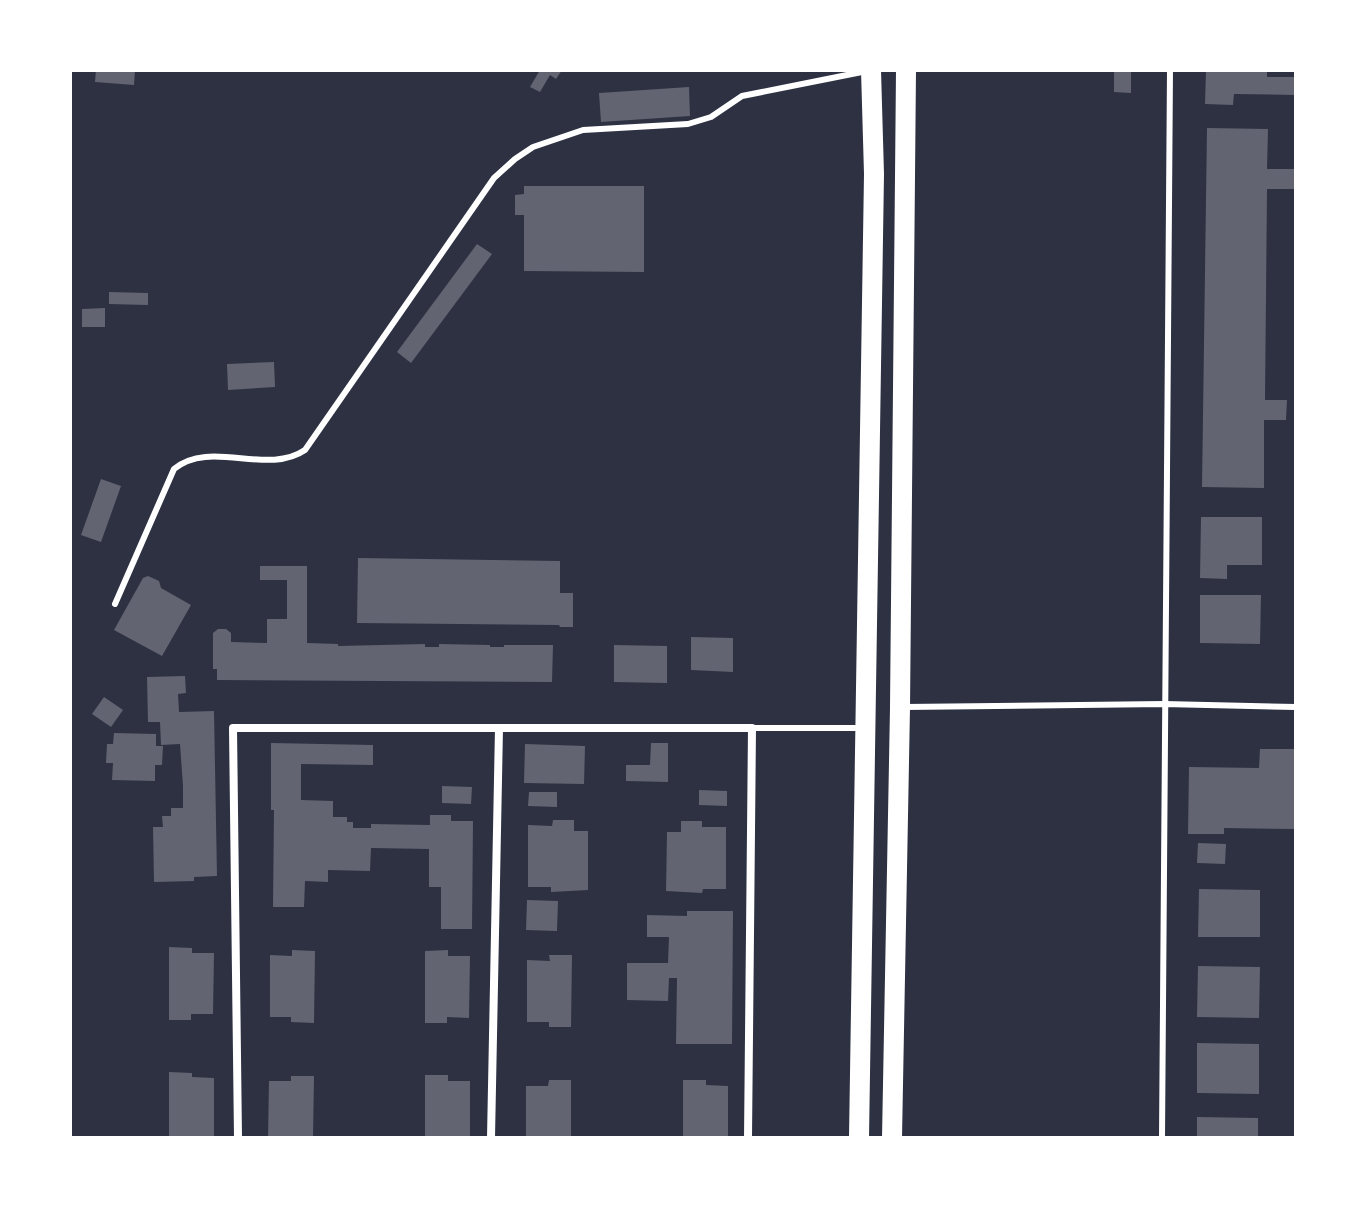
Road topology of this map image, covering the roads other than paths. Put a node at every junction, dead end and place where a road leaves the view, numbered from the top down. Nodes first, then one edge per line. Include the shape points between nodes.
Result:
1 (871, 70) edge
2 (906, 70) edge
3 (1170, 70) edge
4 (115, 604) dead end
5 (1164, 704) junction
6 (1296, 707) edge
7 (900, 708) junction
8 (499, 728) junction
9 (752, 728) junction
10 (866, 728) junction
11 (238, 1138) edge
12 (491, 1138) edge
13 (748, 1138) edge
14 (859, 1138) edge
15 (892, 1138) edge
16 (1162, 1138) edge

1 - 4 lane via 742,96 711,117 688,124 583,130 515,159 494,178 305,450 269,460 195,458 174,469
1 - 10 main road
2 - 7 main road
3 - 5 lane
5 - 6 lane
5 - 7 lane
5 - 16 lane
7 - 15 main road
8 - 9 street
8 - 11 street via 233,728
8 - 12 street
9 - 10 lane
9 - 13 street
10 - 14 main road

